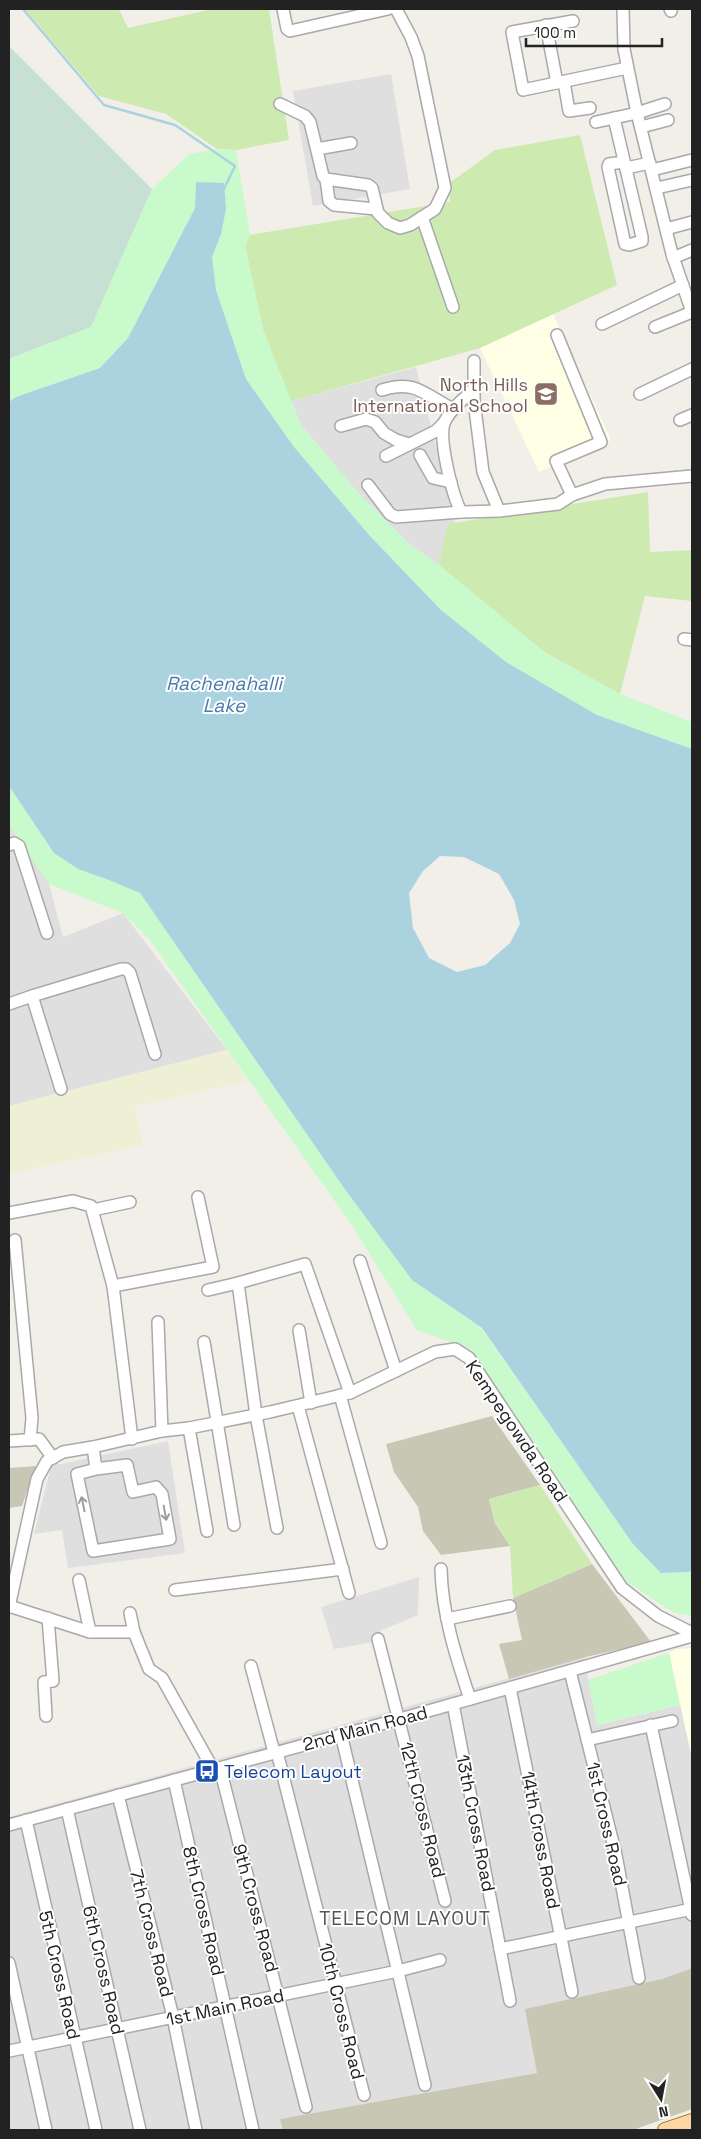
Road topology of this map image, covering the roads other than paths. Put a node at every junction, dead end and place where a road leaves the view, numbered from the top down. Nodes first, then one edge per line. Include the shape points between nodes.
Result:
1 (283, 9) edge
2 (388, 9) edge
3 (396, 9) edge
4 (623, 9) edge
5 (573, 21) dead end
6 (546, 25) junction
7 (628, 68) junction
8 (560, 82) junction
9 (280, 104) dead end
10 (665, 104) dead end
11 (590, 108) dead end
12 (637, 113) junction
13 (614, 118) junction
14 (668, 120) dead end
15 (596, 122) dead end
16 (641, 127) junction
17 (351, 143) dead end
18 (317, 149) junction
19 (691, 164) edge
20 (625, 165) junction
21 (651, 167) junction
22 (326, 179) junction
23 (692, 180) edge
24 (656, 188) junction
25 (376, 209) junction
26 (422, 217) junction
27 (692, 222) edge
28 (666, 228) junction
29 (692, 250) edge
30 (673, 258) junction
31 (687, 289) edge
32 (453, 307) dead end
33 (692, 312) edge
34 (602, 324) dead end
35 (655, 327) dead end
36 (557, 335) dead end
37 (474, 361) dead end
38 (692, 369) edge
39 (382, 390) dead end
40 (474, 390) junction
41 (640, 394) dead end
42 (453, 409) junction
43 (692, 416) edge
44 (680, 420) dead end
45 (444, 423) junction
46 (341, 426) dead end
47 (409, 444) junction
48 (420, 455) dead end
49 (386, 456) dead end
50 (692, 476) edge
51 (451, 482) junction
52 (368, 485) dead end
53 (572, 495) junction
54 (499, 511) junction
55 (461, 512) junction
56 (9, 845) edge
57 (48, 933) dead end
58 (32, 996) junction
59 (9, 1004) edge
60 (155, 1054) dead end
61 (61, 1089) dead end
62 (198, 1197) dead end
63 (130, 1202) dead end
64 (92, 1210) junction
65 (9, 1213) edge
66 (14, 1240) dead end
67 (360, 1261) dead end
68 (238, 1283) junction
69 (113, 1286) junction
70 (208, 1290) dead end
71 (158, 1322) dead end
72 (299, 1330) dead end
73 (204, 1342) dead end
74 (396, 1371) junction
75 (345, 1394) junction
76 (310, 1403) junction
77 (298, 1406) junction
78 (256, 1415) junction
79 (216, 1423) junction
80 (189, 1428) junction
81 (162, 1431) junction
82 (132, 1439) junction
83 (30, 1440) junction
84 (9, 1441) edge
85 (97, 1446) junction
86 (58, 1455) junction
87 (101, 1469) junction
88 (234, 1525) dead end
89 (277, 1528) dead end
90 (208, 1531) dead end
91 (381, 1543) dead end
92 (343, 1569) junction
93 (441, 1569) dead end
94 (79, 1580) dead end
95 (175, 1590) dead end
96 (349, 1593) dead end
97 (9, 1606) edge
98 (510, 1606) dead end
99 (130, 1613) dead end
100 (48, 1618) junction
101 (447, 1619) junction
102 (90, 1632) junction
103 (133, 1632) junction
104 (692, 1634) edge
105 (378, 1639) dead end
106 (251, 1666) dead end
107 (570, 1671) junction
108 (510, 1688) junction
109 (470, 1699) junction
110 (453, 1704) junction
111 (46, 1716) dead end
112 (400, 1719) junction
113 (672, 1721) dead end
114 (651, 1725) junction
115 (341, 1734) junction
116 (587, 1740) junction
117 (276, 1752) junction
118 (216, 1768) junction
119 (174, 1780) junction
120 (118, 1795) junction
121 (67, 1809) junction
122 (26, 1820) junction
123 (9, 1825) edge
124 (445, 1901) dead end
125 (692, 1912) edge
126 (628, 1923) junction
127 (561, 1937) junction
128 (500, 1949) junction
129 (440, 1960) dead end
130 (9, 1964) edge
131 (398, 1971) junction
132 (639, 1978) dead end
133 (336, 1984) junction
134 (572, 1992) dead end
135 (279, 1995) junction
136 (510, 2001) dead end
137 (225, 2007) junction
138 (172, 2017) junction
139 (117, 2029) junction
140 (75, 2038) junction
141 (27, 2048) junction
142 (9, 2051) edge
143 (425, 2085) dead end
144 (364, 2095) dead end
145 (306, 2107) dead end
146 (692, 2120) edge
147 (46, 2130) edge
148 (96, 2130) edge
149 (140, 2130) edge
150 (196, 2130) edge
151 (253, 2130) edge
152 (666, 2130) edge

1 - 2 street via 290,31
3 - 26 street via 412,37 418,56 445,188 434,208
4 - 7 street
5 - 6 street
6 - 8 street
6 - 8 street via 512,32 523,90
7 - 8 street
7 - 12 street
8 - 11 street via 570,111
9 - 18 street via 305,116 310,122
10 - 12 street
12 - 13 street
12 - 16 street
13 - 15 street
13 - 20 street
14 - 16 street
16 - 21 street
17 - 18 street
18 - 22 street
19 - 21 street
20 - 20 street via 642,237 642,241 629,246 625,244 608,167 609,164
20 - 21 street
21 - 24 street
22 - 25 street via 368,184 372,188
22 - 25 street via 329,201 334,206
23 - 24 street
24 - 28 street
25 - 26 street via 384,220 400,228
26 - 32 street
27 - 28 street
28 - 30 street
29 - 30 street
30 - 31 street
31 - 33 street
31 - 34 street
33 - 35 street
36 - 53 street via 601,442 556,461
37 - 40 street
38 - 41 street
39 - 42 street via 407,385
40 - 42 street
40 - 54 street via 483,472
42 - 45 street
43 - 44 street
45 - 47 street via 436,431
45 - 51 street via 443,440
46 - 47 street via 366,419 375,422 396,440
47 - 49 street
48 - 51 street via 432,478
50 - 53 street via 605,484
51 - 55 street
52 - 55 street via 390,514 396,517
53 - 54 street via 558,504
54 - 55 street
56 - 57 street via 19,846
58 - 59 street
58 - 60 street via 126,969
58 - 61 street
62 - 69 street via 213,1267
63 - 64 street
64 - 65 street via 91,1206 73,1201
64 - 69 street
66 - 83 street via 32,1418
67 - 74 street
68 - 70 street
68 - 75 street via 305,1264
68 - 78 street
69 - 82 street
71 - 81 street
72 - 76 street
73 - 79 street
74 - 75 street, Kempegowda Road
74 - 104 street, Kempegowda Road via 435,1352 455,1349 470,1358 622,1588 658,1616
75 - 76 street, Kempegowda Road
75 - 91 street
76 - 77 street, Kempegowda Road
77 - 78 street, Kempegowda Road
77 - 92 street
78 - 79 street, Kempegowda Road
78 - 89 street
79 - 80 street, Kempegowda Road
79 - 88 street
80 - 81 street, Kempegowda Road
80 - 90 street
81 - 82 street, Kempegowda Road
82 - 85 street, Kempegowda Road
83 - 84 street
83 - 86 street via 39,1439
85 - 86 street, Kempegowda Road
85 - 87 street
86 - 97 street via 47,1461 38,1479
87 -> 87 street via 127,1465 133,1492 156,1487 162,1494 170,1539 93,1552 77,1474
92 - 95 street
92 - 96 street
93 - 101 street
94 - 102 street
97 - 100 street
98 - 101 street
99 - 103 street, 9th Cross Road
100 - 102 street
100 - 111 street via 53,1681 44,1682
101 - 109 street
102 - 103 street
103 - 118 street, 9th Cross Road via 149,1669 162,1678
104 - 107 street, 2nd Main Road
105 - 112 street, 12th Cross Road
106 - 117 street, 10th Cross Road
107 - 108 street, 2nd Main Road
107 - 116 street, 1st Cross Road
108 - 109 street, 2nd Main Road
108 - 127 street, 14th Cross Road
109 - 110 street, 2nd Main Road
110 - 112 street, 2nd Main Road
110 - 128 street, 13th Cross Road
112 - 115 street, 2nd Main Road
112 - 124 street, 12th Cross Road
113 - 114 street
114 - 116 street
114 - 125 street
115 - 117 street, 2nd Main Road
115 - 131 street
116 - 126 street, 1st Cross Road via 616,1855
117 - 118 street, 2nd Main Road
117 - 133 street, 10th Cross Road
118 - 119 street, 2nd Main Road
118 - 135 street, 9th Cross Road
119 - 120 street, 2nd Main Road
119 - 137 street, 8th Cross Road
120 - 121 street, 2nd Main Road
120 - 138 street, 7th Cross Road
121 - 122 street, 2nd Main Road
121 - 139 street, 6th Cross Road
122 - 123 street, 2nd Main Road
122 - 140 street, 5th Cross Road
125 - 126 street
126 - 127 street
126 - 132 street, 1st Cross Road
127 - 128 street
127 - 134 street, 14th Cross Road
128 - 136 street, 13th Cross Road
129 - 131 street, 1st Main Road
130 - 141 street
131 - 133 street, 1st Main Road
131 - 143 street
133 - 135 street, 1st Main Road
133 - 144 street, 10th Cross Road
135 - 137 street, 1st Main Road
135 - 145 street, 9th Cross Road
137 - 138 street, 1st Main Road
137 - 151 street, 8th Cross Road
138 - 139 street, 1st Main Road
138 - 150 street, 7th Cross Road
139 - 140 street, 1st Main Road
139 - 149 street, 6th Cross Road
140 - 141 street, 1st Main Road
140 - 148 street, 5th Cross Road
141 - 142 street, 1st Main Road
141 - 147 street
146 - 152 main road

